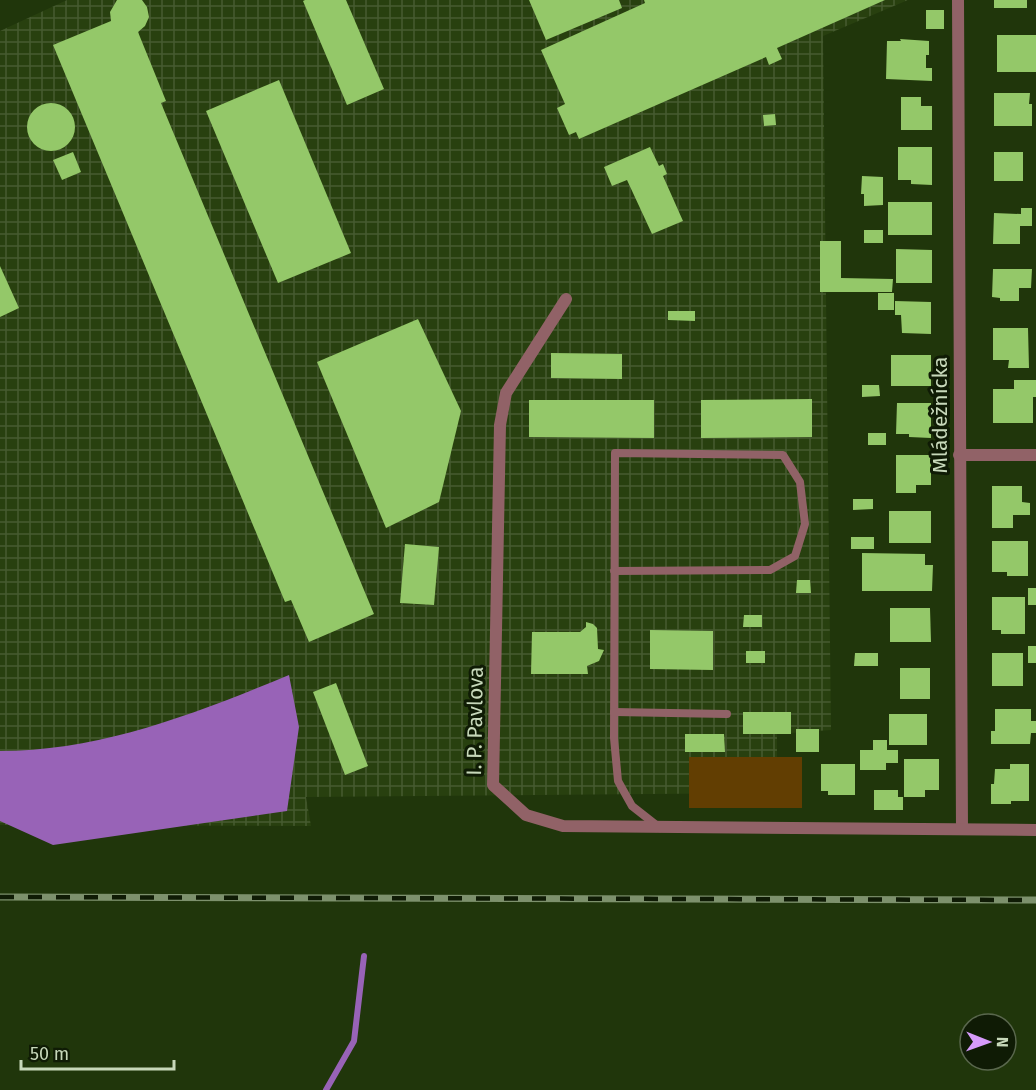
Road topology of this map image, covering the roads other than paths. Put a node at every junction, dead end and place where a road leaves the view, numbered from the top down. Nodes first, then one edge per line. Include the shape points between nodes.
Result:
1 (958, 0) edge
2 (566, 299) dead end
3 (959, 455) junction
4 (1036, 455) edge
5 (614, 571) junction
6 (614, 712) junction
7 (727, 714) dead end
8 (661, 828) junction
9 (962, 829) junction
10 (1036, 830) edge

1 - 3 street, Mládežnícka
2 - 8 street, I. P. Pavlova via 506,393 500,425 493,786 526,815 563,826
3 - 4 street
3 - 9 street, Mládežnícka
5 - 5 lane via 615,453 783,454 800,482 805,524 795,556 770,570
5 - 6 lane
6 - 7 lane
6 - 8 lane via 618,781 632,806
8 - 9 street, I. P. Pavlova
9 - 10 street, I. P. Pavlova

